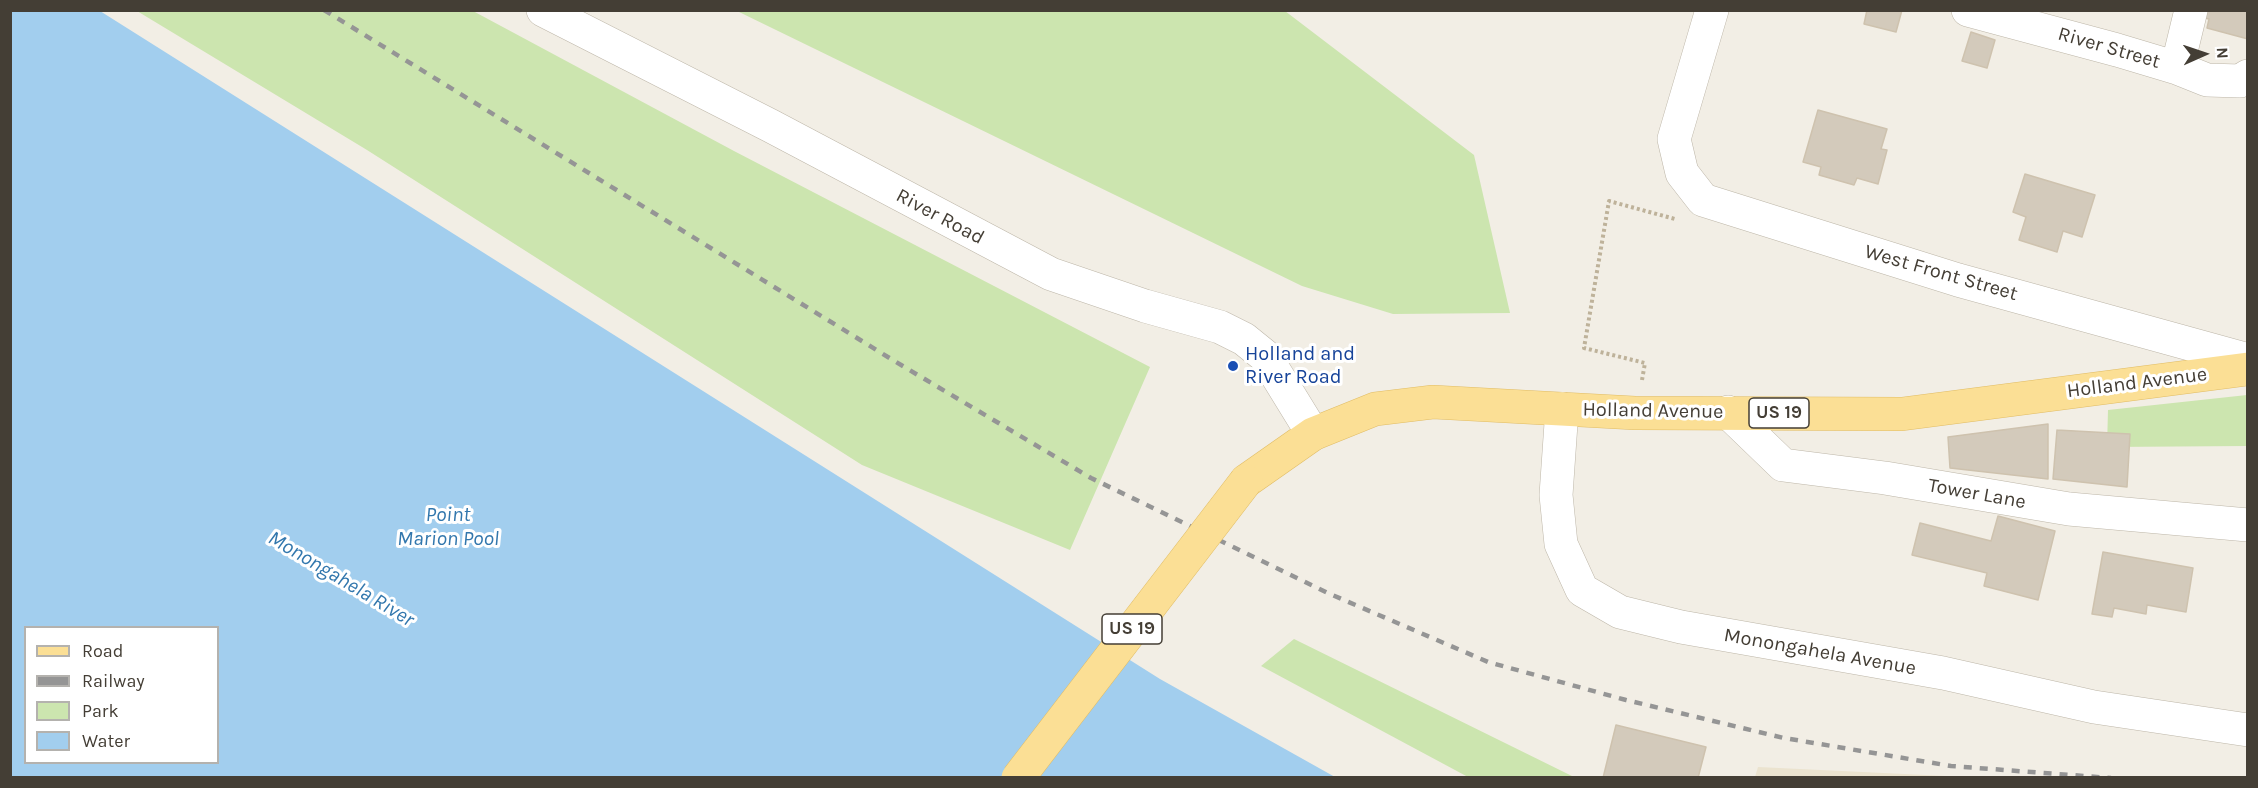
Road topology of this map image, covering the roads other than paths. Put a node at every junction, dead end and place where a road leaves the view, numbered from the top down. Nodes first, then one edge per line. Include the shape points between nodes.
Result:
1 (543, 10) edge
2 (1712, 10) edge
3 (1968, 10) edge
4 (2191, 10) edge
5 (2028, 18) edge
6 (2178, 68) junction
7 (2247, 76) edge
8 (2247, 360) edge
9 (2247, 369) edge
10 (1562, 409) junction
11 (1728, 412) junction
12 (1313, 434) junction
13 (2247, 525) edge
14 (2247, 730) edge
15 (1018, 777) edge

1 - 12 street, River Road via 1051,274 1191,317 1244,339 1265,356
2 - 8 street, West Front Street via 1674,139 1682,173 1703,200 1958,280
3 - 5 street, River Street
4 - 6 street
5 - 6 street, River Street
6 - 7 street, River Street via 2207,80 2240,81
9 - 11 main road, Holland Avenue / US 19 via 1902,414
10 - 11 main road, Holland Avenue / US 19
10 - 12 main road, Holland Avenue / US 19 via 1433,402 1375,409
10 - 14 street, Monongahela Avenue via 1556,495 1561,544 1582,590 1620,612 1681,627 1943,673 2094,707
11 - 13 street, Tower Lane via 1783,465 2069,509
12 - 15 main road, US 19, bridge via 1246,481

